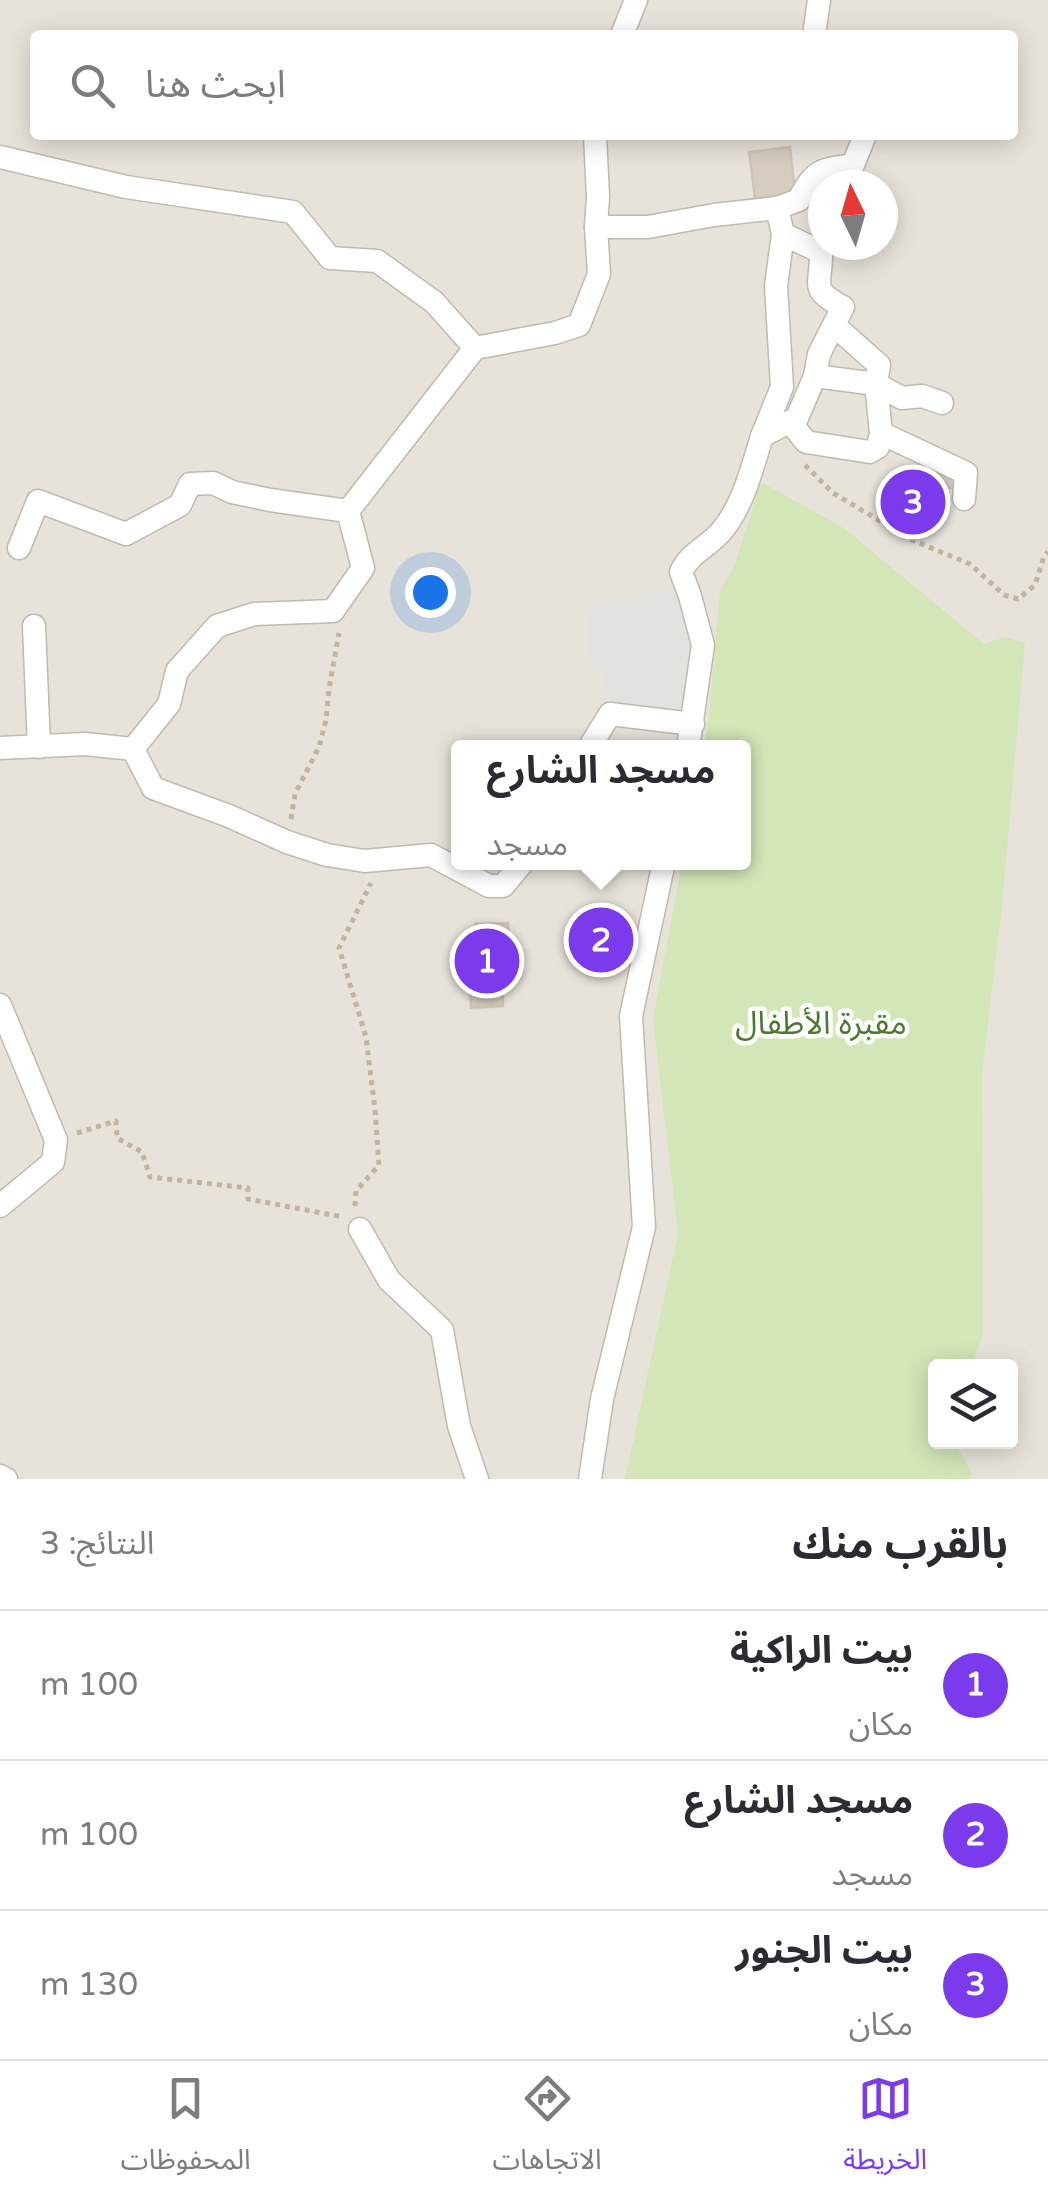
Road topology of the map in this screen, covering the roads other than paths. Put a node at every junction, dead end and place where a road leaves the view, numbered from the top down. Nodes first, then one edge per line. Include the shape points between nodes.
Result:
1 (636, 0) edge
2 (819, 0) edge
3 (624, 30) edge
4 (815, 30) edge
5 (594, 140) edge
6 (863, 140) edge
7 (0, 158) edge
8 (777, 208) junction
9 (596, 227) junction
10 (783, 234) junction
11 (835, 326) junction
12 (474, 348) junction
13 (815, 376) junction
14 (876, 384) junction
15 (942, 403) dead end
16 (799, 432) junction
17 (881, 433) junction
18 (762, 436) junction
19 (964, 499) dead end
20 (348, 511) junction
21 (19, 548) dead end
22 (34, 626) dead end
23 (691, 736) edge
24 (595, 740) edge
25 (39, 747) junction
26 (0, 748) edge
27 (133, 749) junction
28 (451, 866) edge
29 (459, 870) edge
30 (518, 870) edge
31 (662, 870) edge
32 (0, 1005) edge
33 (0, 1206) edge
34 (360, 1229) dead end
35 (477, 1479) edge
36 (590, 1479) edge

1 - 3 street
2 - 4 street
5 - 9 street
6 - 8 street via 853,165 822,168 799,200
7 - 12 street via 126,188 293,212 330,258 377,261 434,302
8 - 9 street via 648,227
8 - 10 street
9 - 12 street via 599,274 579,325
10 - 11 street via 821,252 817,284 842,307
10 - 18 street via 776,286 782,387
11 - 13 street
11 - 14 street via 879,365
12 - 20 street
13 - 14 street
13 - 16 street
14 - 15 street via 902,398
14 - 17 street
16 - 17 street via 870,452
16 - 18 street
17 - 19 street via 966,472
18 - 23 street via 732,516 681,572 703,645
20 - 21 street via 190,484 180,505 126,534 38,501
20 - 27 street via 363,568 332,611 254,614 217,626 177,671 169,704
22 - 25 street
23 - 24 street via 610,714
25 - 26 street
25 - 27 street
27 - 28 street via 152,788 287,842 327,856 365,861 432,855
29 - 30 street via 488,886 503,886
31 - 36 street via 631,1016 644,1227 602,1399
32 - 33 street via 56,1140 53,1162
34 - 35 street via 390,1280 442,1330 458,1426

